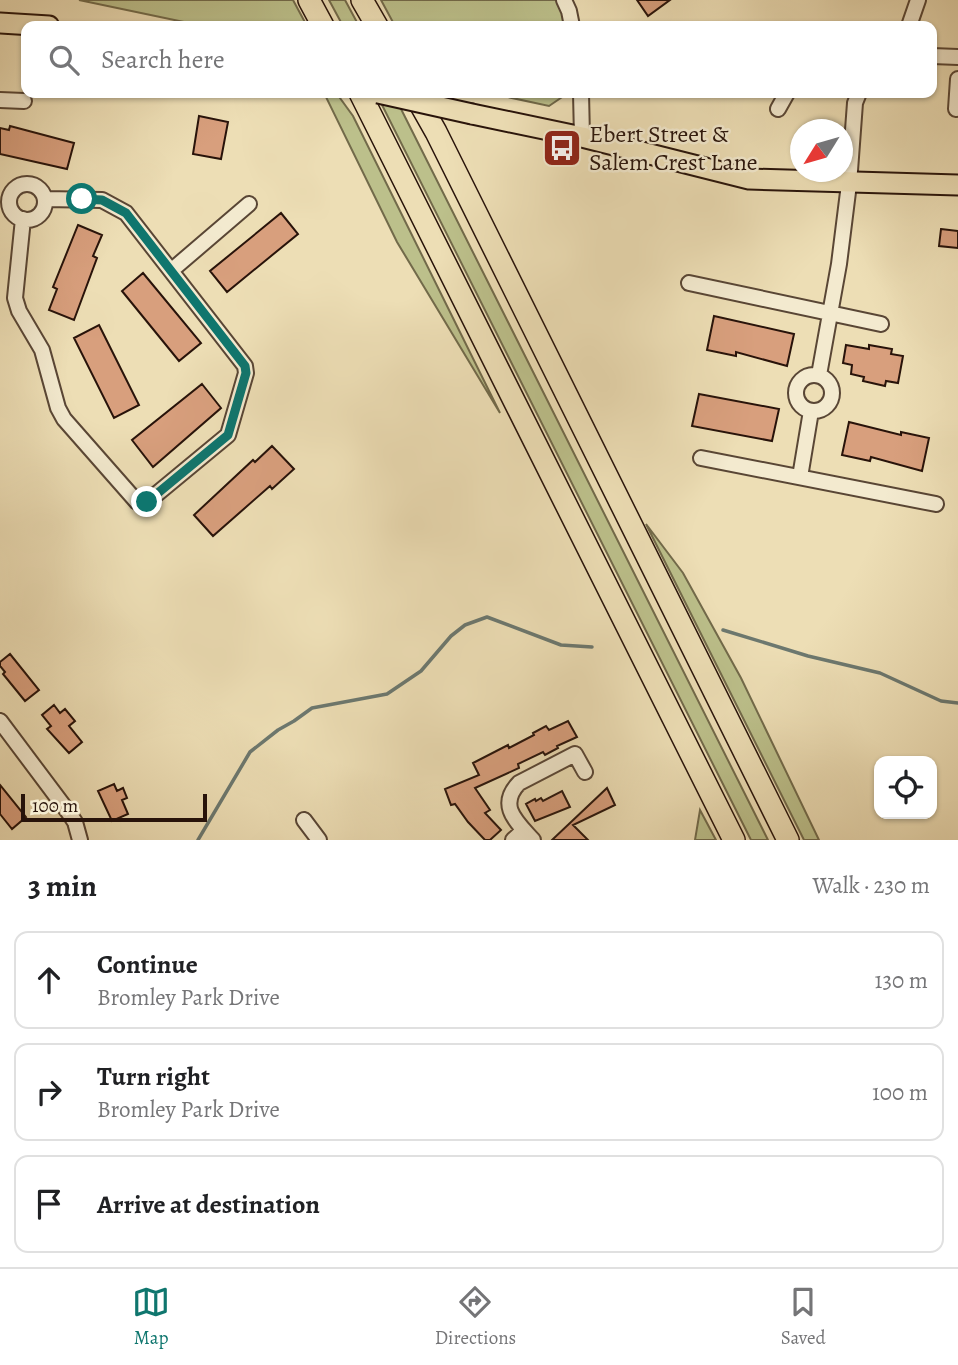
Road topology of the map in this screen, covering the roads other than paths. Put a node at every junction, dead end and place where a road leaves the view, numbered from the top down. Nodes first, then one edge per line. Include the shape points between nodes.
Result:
1 (309, 0) edge
2 (362, 0) edge
3 (564, 0) edge
4 (918, 0) edge
5 (320, 21) edge
6 (374, 21) edge
7 (571, 21) edge
8 (911, 21) edge
9 (0, 23) edge
10 (21, 24) edge
11 (937, 56) edge
12 (958, 57) edge
13 (958, 79) edge
14 (363, 98) edge
15 (400, 98) edge
16 (417, 98) edge
17 (580, 98) edge
18 (784, 98) edge
19 (857, 98) edge
20 (0, 100) edge
21 (24, 101) dead end
22 (956, 108) dead end
23 (778, 109) dead end
24 (582, 137) junction
25 (849, 184) junction
26 (958, 185) edge
27 (5, 199) edge
28 (45, 200) junction
29 (249, 204) dead end
30 (23, 219) junction
31 (172, 270) junction
32 (689, 283) dead end
33 (829, 314) junction
34 (881, 324) dead end
35 (819, 375) junction
36 (811, 411) junction
37 (701, 458) dead end
38 (800, 477) junction
39 (936, 504) dead end
40 (0, 721) edge
41 (585, 772) dead end
42 (304, 820) dead end
43 (523, 837) edge
44 (80, 840) edge
45 (318, 840) edge
46 (734, 840) edge
47 (788, 840) edge

1 - 5 highway
2 - 6 highway
3 - 7 street
4 - 8 street
9 - 10 main road
11 - 12 street
13 - 22 street
14 - 46 highway
15 - 24 main road, bridge
16 - 47 highway
17 - 24 street
18 - 23 street
19 - 25 street
20 - 21 street
24 - 25 main road via 749,179
25 - 26 main road
25 - 33 street
27 - 28 street via 27,184 42,191
27 - 30 street
28 - 30 street via 39,215
28 - 31 street via 102,200 114,205 135,223
29 - 31 street
30 - 31 street via 15,298 43,350 58,408 118,482 142,504 225,440 246,373
32 - 33 street
33 - 34 street
33 - 35 street
35 - 36 street via 832,388 832,398 827,407
35 - 36 street via 800,380 796,388 801,406
36 - 38 street
37 - 38 street
38 - 39 street
40 - 44 street via 69,813
41 - 43 street via 576,754 519,783 509,797 509,807
42 - 45 street

